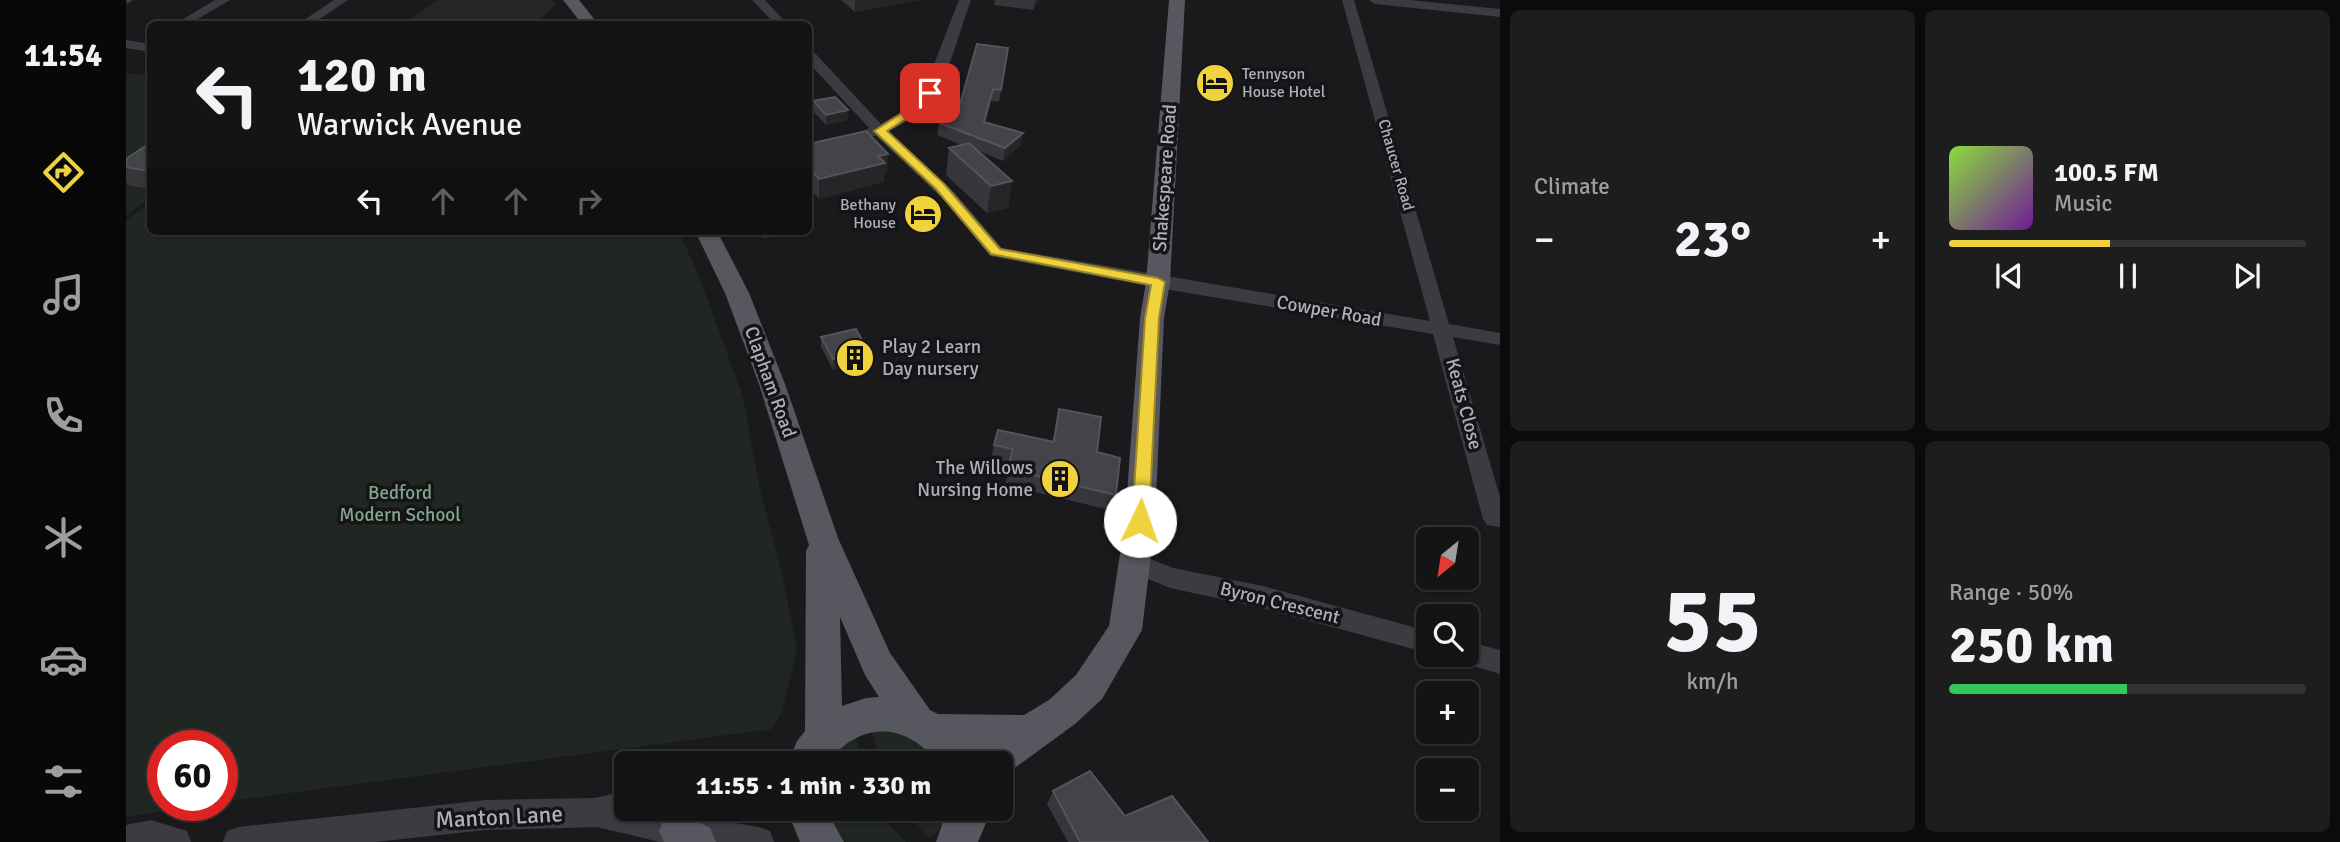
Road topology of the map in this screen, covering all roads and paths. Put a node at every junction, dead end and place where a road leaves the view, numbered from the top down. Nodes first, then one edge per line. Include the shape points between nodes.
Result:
1 (224, 0) edge
2 (342, 0) edge
3 (571, 0) edge
4 (758, 0) edge
5 (965, 0) edge
6 (1177, 0) edge
7 (1348, 0) edge
8 (1375, 0) edge
9 (1486, 0) edge
10 (1496, 13) edge
11 (186, 21) edge
12 (309, 21) edge
13 (588, 21) edge
14 (779, 21) edge
15 (1500, 26) edge
16 (126, 44) edge
17 (147, 45) edge
18 (812, 58) edge
19 (880, 131) junction
20 (856, 136) edge
21 (708, 235) edge
22 (1158, 282) junction
23 (1443, 330) junction
24 (1500, 339) edge
25 (1495, 519) dead end
26 (822, 538) junction
27 (1133, 562) junction
28 (1416, 639) edge
29 (1479, 656) edge
30 (1500, 662) edge
31 (926, 726) junction
32 (1029, 733) junction
33 (808, 751) edge
34 (812, 751) edge
35 (953, 751) edge
36 (1006, 751) edge
37 (614, 809) edge
38 (594, 813) junction
39 (810, 821) edge
40 (688, 837) edge
41 (126, 840) edge
42 (176, 842) edge
43 (238, 842) edge
44 (759, 842) edge
45 (824, 842) edge

1 - 11 street
2 - 12 street
3 - 13 main road
4 - 14 street
5 - 19 street via 923,104
6 - 22 main road, Shakespeare Road
7 - 23 street, Chaucer Road
8 - 10 street
9 - 10 street
10 - 15 street
16 - 17 street
18 - 19 street, Cowper Road
19 - 20 street
19 - 22 street, Cowper Road via 940,186 996,252
21 - 26 main road, Clapham Road via 737,293 772,384
22 - 23 street, Cowper Road
22 - 27 main road, Shakespeare Road
23 - 24 street, Cowper Road
23 - 25 street, Keats Close
26 - 31 main road, Clapham Road via 877,664
26 - 33 main road, Clapham Road
27 - 28 street, Byron Crescent via 1170,578 1264,597
27 - 32 main road, Shakespeare Road via 1125,630 1090,687
29 - 30 street
31 - 32 main road
31 - 34 main road via 897,714 860,716 840,725
31 - 35 main road, Clapham Road
32 - 36 main road, Shakespeare Road
37 - 38 street, Manton Lane
38 - 40 street, Manton Lane
38 - 43 street, Manton Lane via 486,815
39 - 45 main road
40 - 44 street, Manton Lane
41 - 42 street via 151,835

